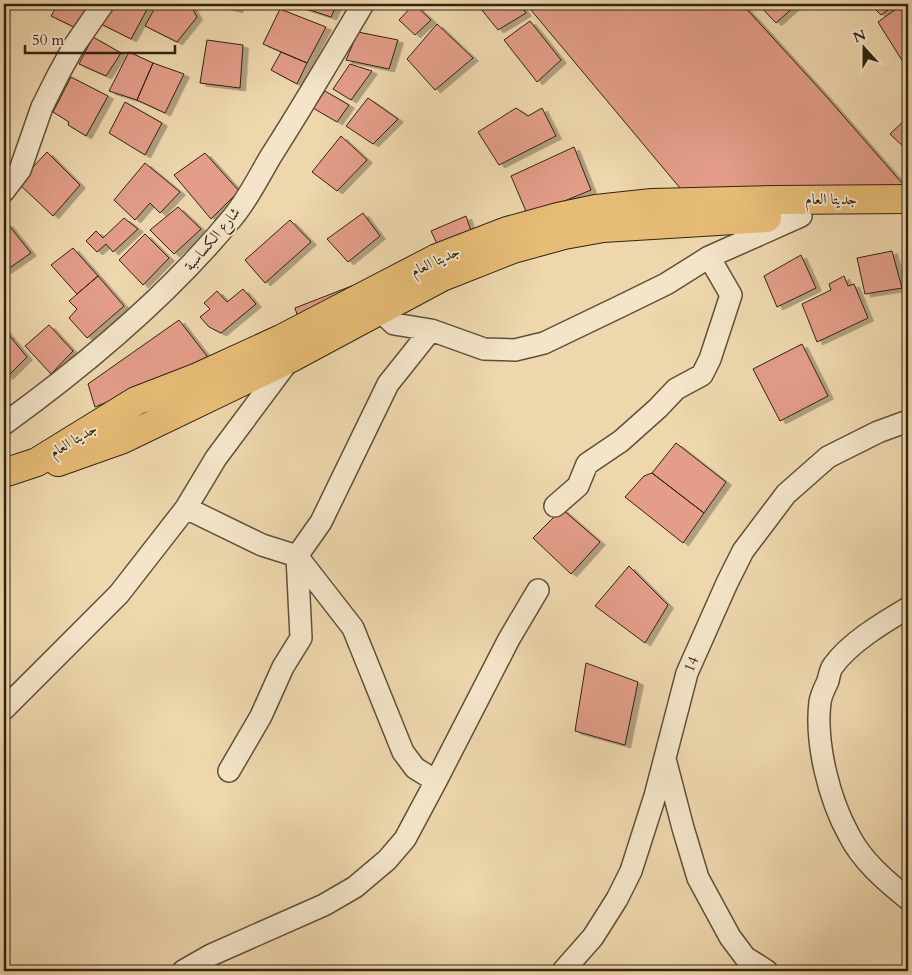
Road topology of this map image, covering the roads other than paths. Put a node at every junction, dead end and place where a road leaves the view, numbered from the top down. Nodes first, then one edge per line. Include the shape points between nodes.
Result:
1 (103, 4) edge
2 (363, 4) edge
3 (4, 192) edge
4 (908, 200) edge
5 (801, 216) junction
6 (908, 217) edge
7 (709, 257) junction
8 (374, 302) junction
9 (431, 330) junction
10 (286, 348) junction
11 (908, 421) edge
12 (4, 424) edge
13 (4, 472) edge
14 (4, 481) edge
15 (555, 506) dead end
16 (186, 508) junction
17 (297, 556) junction
18 (538, 590) dead end
19 (908, 608) edge
20 (4, 709) edge
21 (664, 757) junction
22 (229, 771) dead end
23 (436, 781) junction
24 (908, 899) edge
25 (214, 963) edge
26 (183, 971) edge
27 (563, 971) edge
28 (767, 971) edge

1 - 3 street via 58,75 42,107 20,170
2 - 12 street, شارع الكساسبة via 234,215 188,268 122,330
4 - 8 main road, جديتا العام via 652,203 596,209 507,231 437,258
5 - 6 main road, جديتا العام
5 - 7 street
5 - 8 main road, جديتا العام via 603,228 512,249
7 - 9 street via 666,284 544,343 515,350 484,349
7 - 15 street via 731,295 702,375 676,389 621,441 587,464 578,486
8 - 9 street via 394,324
8 - 10 main road, جديتا العام
9 - 17 street via 388,384 321,522
10 - 13 main road, جديتا العام via 136,401 37,462
10 - 14 main road, جديتا العام via 123,439
10 - 16 street
11 - 21 street, 14 via 828,457 786,494 743,551 687,673
16 - 17 street via 262,545
16 - 20 street via 120,594
17 - 22 street via 301,638
17 - 23 street via 353,628 403,752 415,768
18 - 23 street
19 - 24 street via 863,637 832,667 820,701 819,736 835,803 849,836 866,861
21 - 27 street via 647,823 617,899 593,937
21 - 28 street, 14 via 698,878 730,937 745,957
23 - 25 street via 404,839 370,876 324,906
25 - 26 street

